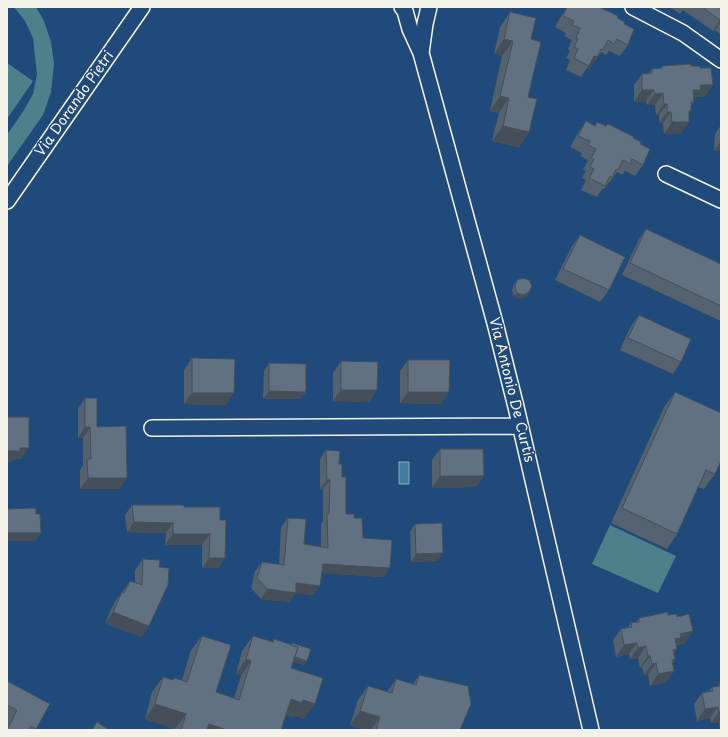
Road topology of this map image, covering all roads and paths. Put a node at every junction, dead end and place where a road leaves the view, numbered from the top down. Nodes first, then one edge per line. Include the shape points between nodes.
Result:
1 (142, 7) edge
2 (402, 7) edge
3 (429, 7) edge
4 (634, 7) edge
5 (422, 53) junction
6 (721, 60) edge
7 (666, 174) dead end
8 (721, 200) edge
9 (7, 201) edge
10 (520, 426) junction
11 (152, 428) dead end
12 (591, 730) edge

1 - 9 street, Via Dorando Pietri
2 - 5 street, Via Antonio De Curtis
3 - 5 street, Via Antonio De Curtis
4 - 6 street via 683,33
5 - 10 street, Via Antonio De Curtis
7 - 8 street
10 - 11 street
10 - 12 street, Via Antonio De Curtis

